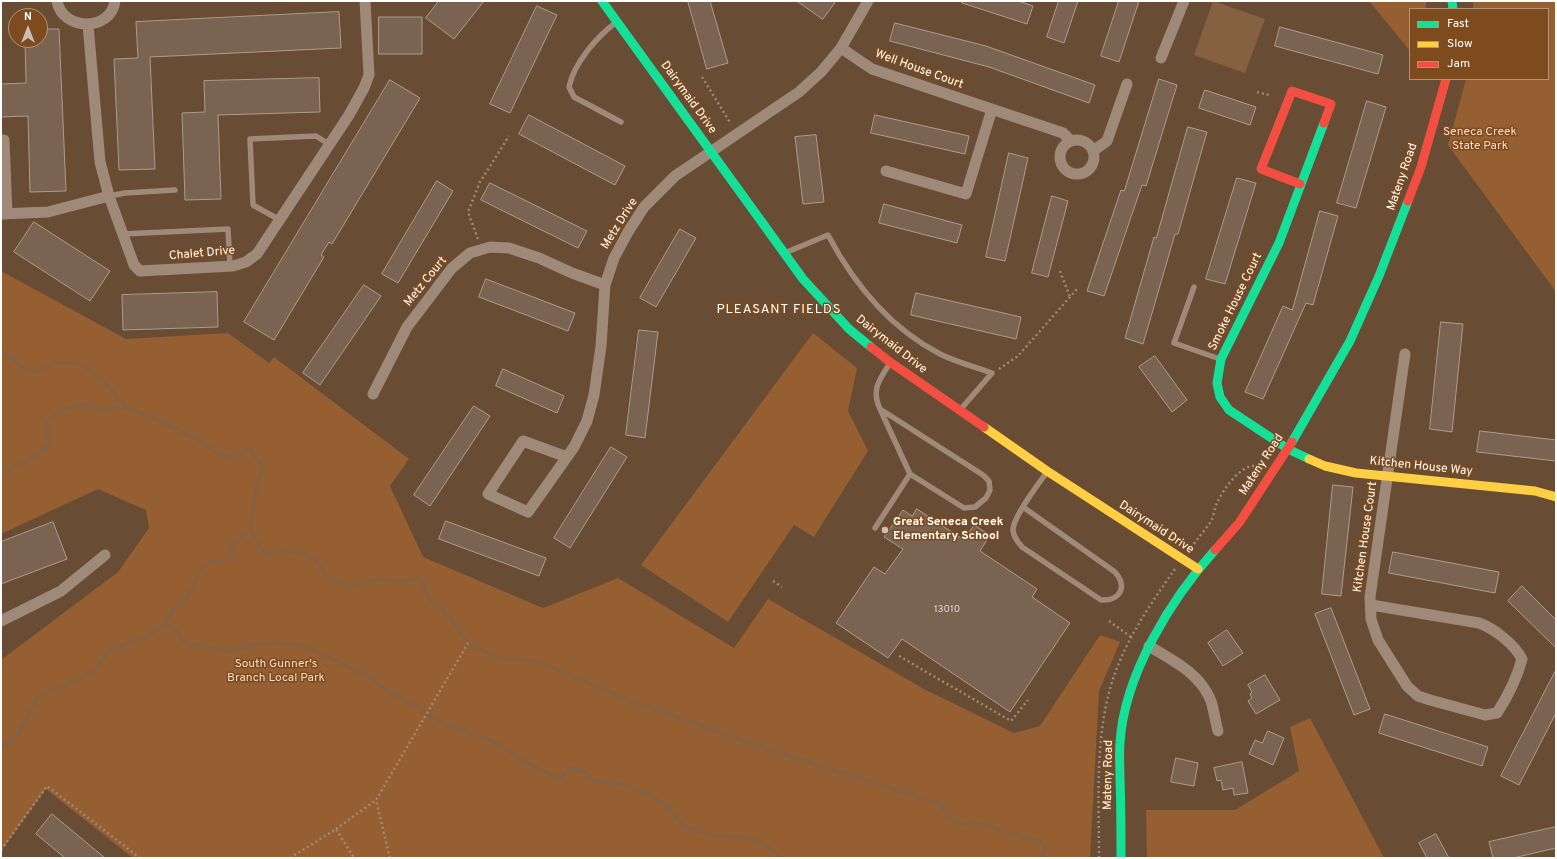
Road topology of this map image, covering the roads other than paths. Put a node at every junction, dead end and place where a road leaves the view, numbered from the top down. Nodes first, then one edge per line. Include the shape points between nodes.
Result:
1 (57, 1) edge
2 (115, 1) edge
3 (365, 1) edge
4 (602, 1) edge
5 (868, 1) edge
6 (1184, 1) edge
7 (617, 21) junction
8 (88, 25) junction
9 (841, 48) junction
10 (1161, 58) dead end
11 (1446, 80) edge
12 (1127, 84) dead end
13 (992, 109) junction
14 (622, 122) dead end
15 (1, 140) edge
16 (1070, 141) junction
17 (330, 145) junction
18 (712, 151) junction
19 (1093, 151) junction
20 (886, 171) dead end
21 (1300, 184) junction
22 (175, 190) dead end
23 (109, 196) junction
24 (4, 214) edge
25 (280, 220) junction
26 (123, 234) junction
27 (784, 253) junction
28 (230, 266) junction
29 (605, 285) junction
30 (1194, 287) dead end
31 (1404, 354) dead end
32 (1221, 359) junction
33 (890, 362) junction
34 (373, 394) dead end
35 (880, 409) junction
36 (960, 410) junction
37 (1288, 450) junction
38 (566, 457) junction
39 (1047, 471) junction
40 (910, 474) junction
41 (1388, 476) junction
42 (1556, 497) edge
43 (1023, 507) junction
44 (875, 528) dead end
45 (105, 555) dead end
46 (1198, 570) junction
47 (1371, 604) junction
48 (1, 621) edge
49 (1148, 646) junction
50 (1218, 731) dead end
51 (1121, 858) edge

1 - 8 street via 65,16 76,23
2 - 8 street via 107,16
3 - 17 street, Chalet Drive via 369,75 360,96
4 - 7 street, Dairymaid Drive
5 - 9 street, Metz Drive
6 - 10 street
7 - 14 lane via 599,36 572,76 569,87 574,97
7 - 18 street, Dairymaid Drive
8 - 23 street, Chalet Drive via 100,162
9 - 13 street, Well House Court via 872,69
9 - 18 street, Metz Drive via 821,72 799,92
11 - 37 street, Mateny Road via 1421,167 1379,276 1350,341
12 - 19 street via 1107,140
13 - 16 street, Well House Court via 1063,133
13 - 20 street via 966,194
15 - 24 street via 4,140
16 - 19 street, Well House Court via 1084,141
16 - 19 street via 1065,144 1059,156 1060,163 1069,173 1082,174 1088,170 1094,158
17 - 25 street, Chalet Drive
17 - 25 lane via 316,136 250,139 253,204
18 - 27 street, Dairymaid Drive
18 - 29 street, Metz Drive via 674,176 644,207 614,258
21 - 21 street, Smoke House Court via 1331,104 1292,91 1261,169
21 - 32 street, Smoke House Court via 1279,243
22 - 23 lane
23 - 24 street via 48,212
23 - 26 street, Chalet Drive
25 - 28 street, Chalet Drive via 257,254 246,262
26 - 28 street, Chalet Drive via 134,265 140,271
26 - 28 lane via 228,229
27 - 33 street, Dairymaid Drive via 802,279 849,329
27 - 36 lane via 828,235 846,266 883,313 908,334 941,354 992,373
29 - 34 street, Metz Court via 509,248 490,247 470,253 452,268 407,327
29 - 38 street, Metz Drive via 601,346 594,395 574,447
30 - 32 lane via 1174,343
31 - 41 street, Kitchen House Court
32 - 37 street, Smoke House Court via 1217,383 1220,397 1229,410
33 - 35 lane via 875,391
33 - 36 street, Dairymaid Drive
35 - 40 lane
35 - 40 lane via 974,469 989,481 990,490 986,498 975,506 964,508
36 - 39 street, Dairymaid Drive
37 - 41 street, Kitchen House Way via 1325,466 1356,473
37 - 46 street, Mateny Road via 1238,523
38 - 38 street, Metz Drive via 528,512 488,494 523,441
39 - 43 lane
39 - 46 street, Dairymaid Drive
40 - 44 lane
41 - 42 street, Kitchen House Way via 1535,491
41 - 47 street, Kitchen House Court
43 - 43 lane via 1015,520 1013,530 1016,540 1022,547 1101,600 1109,600 1118,595 1121,588 1120,578 1115,572
45 - 48 street via 61,591
46 - 49 street, Mateny Road via 1173,604
47 - 47 street, Kitchen House Court via 1489,626 1518,651 1522,659 1519,671 1497,713 1485,715 1418,696 1407,686 1378,640
49 - 50 street via 1180,664 1201,684 1210,700
49 - 51 street, Mateny Road via 1126,706 1120,742

